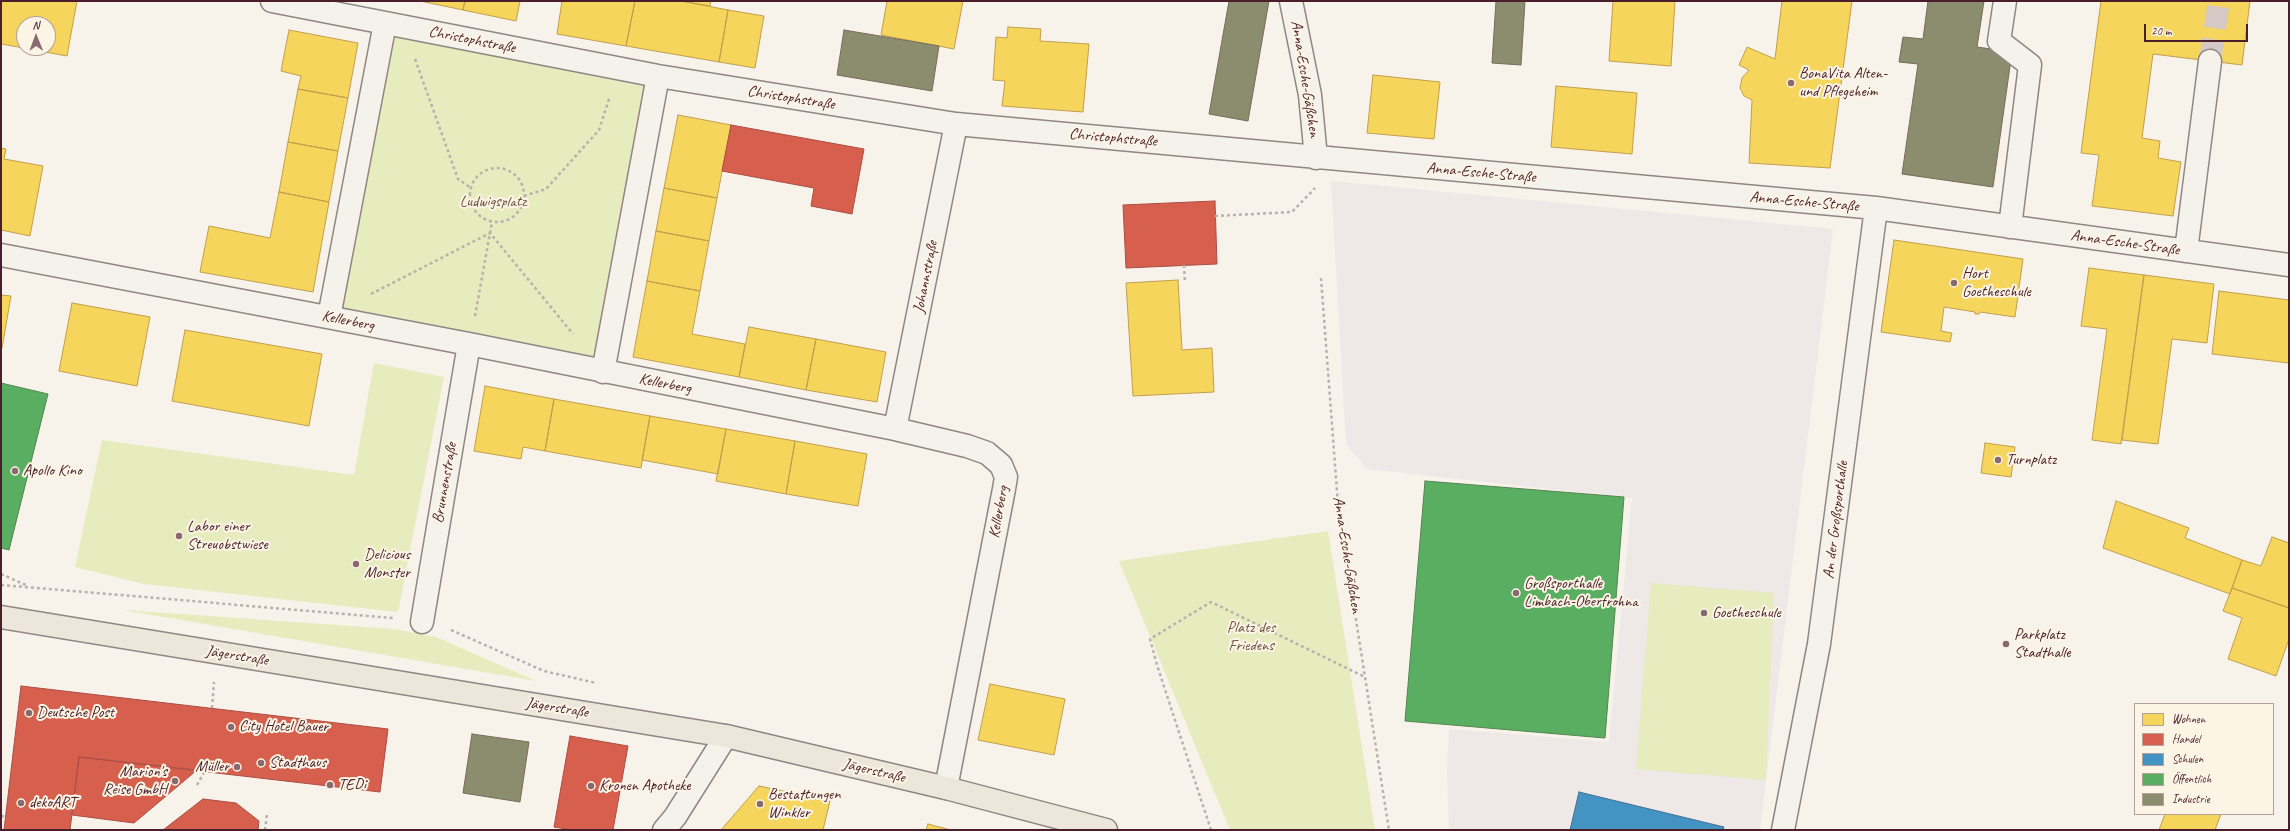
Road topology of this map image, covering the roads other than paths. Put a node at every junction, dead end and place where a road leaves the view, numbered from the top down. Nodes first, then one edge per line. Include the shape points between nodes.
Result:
1 (272, 1) edge
2 (1292, 1) edge
3 (2005, 1) edge
4 (385, 23) junction
5 (2210, 61) tunnel mouth
6 (658, 76) junction
7 (956, 124) junction
8 (1316, 158) junction
9 (1876, 208) junction
10 (2010, 227) junction
11 (2186, 251) junction
12 (1, 255) edge
13 (2289, 265) edge
14 (329, 317) junction
15 (469, 344) junction
16 (603, 372) junction
17 (895, 430) junction
18 (1, 617) edge
19 (422, 622) road end
20 (726, 736) junction
21 (946, 788) junction
22 (664, 830) edge
23 (1106, 830) edge
24 (1783, 830) edge

1 - 4 street, Christophstraße
2 - 8 street, Anna-Esche-Gäßchen via 1310,95
3 - 10 street via 1999,41 2030,65
4 - 6 street, Christophstraße
4 - 14 street
5 - 11 street
6 - 7 street, Christophstraße
6 - 16 street
7 - 8 street, Christophstraße
7 - 17 street, Johannstraße
8 - 9 street, Anna-Esche-Straße
9 - 10 street, Anna-Esche-Straße
9 - 24 street, An der Großsporthalle via 1819,644
10 - 11 street, Anna-Esche-Straße
11 - 13 street, Anna-Esche-Straße
12 - 14 street, Kellerberg
14 - 15 street, Kellerberg
15 - 16 street, Kellerberg
15 - 19 street, Brunnenstraße
16 - 17 street, Kellerberg
17 - 21 street, Kellerberg via 987,453 1001,465 1006,476
18 - 20 main road, Jägerstraße
20 - 21 main road, Jägerstraße
20 - 22 street
21 - 23 main road, Jägerstraße

